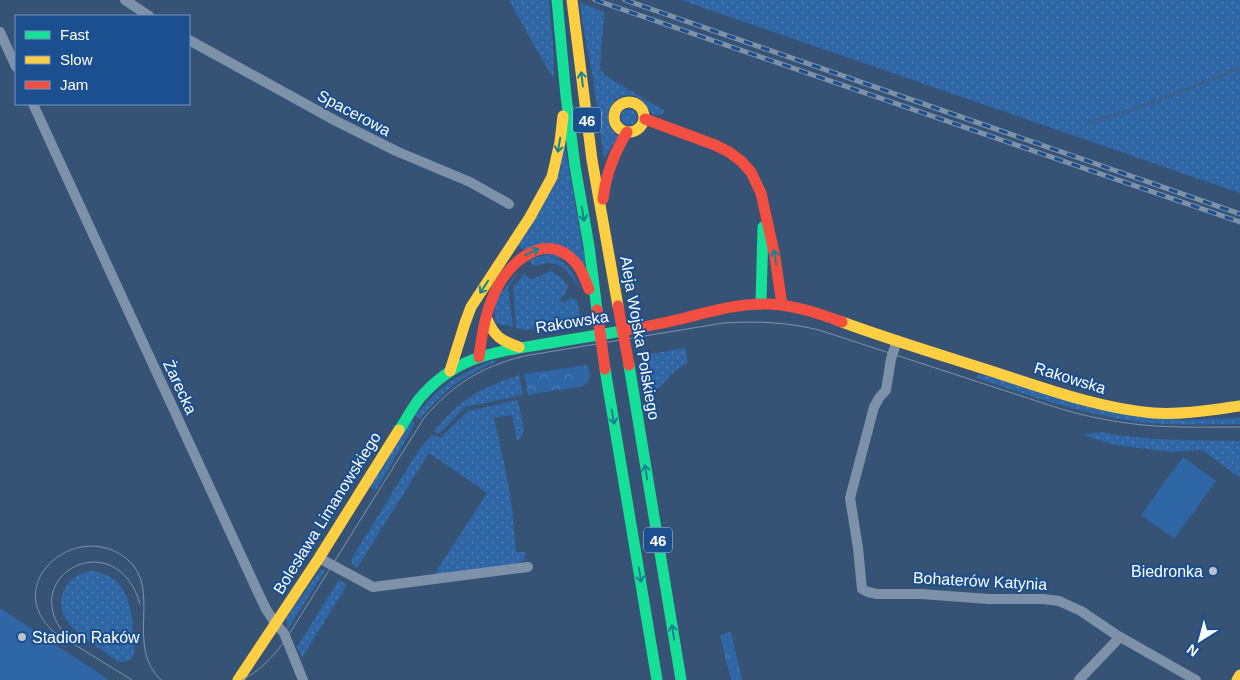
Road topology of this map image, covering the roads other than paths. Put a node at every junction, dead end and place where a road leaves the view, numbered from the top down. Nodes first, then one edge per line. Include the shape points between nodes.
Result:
1 (125, 0) edge
2 (557, 0) edge
3 (572, 0) edge
4 (148, 15) edge
5 (0, 32) edge
6 (190, 41) edge
7 (15, 65) edge
8 (566, 96) junction
9 (33, 105) edge
10 (644, 119) junction
11 (627, 132) junction
12 (509, 204) dead end
13 (764, 206) junction
14 (602, 213) junction
15 (761, 304) junction
16 (782, 305) junction
17 (597, 310) junction
18 (487, 318) junction
19 (462, 327) junction
20 (897, 340) junction
21 (518, 347) junction
22 (479, 357) junction
23 (450, 371) junction
24 (1240, 406) edge
25 (319, 558) junction
26 (528, 567) dead end
27 (275, 623) junction
28 (1120, 637) junction
29 (1240, 675) edge
30 (238, 680) edge
31 (303, 680) edge
32 (657, 680) edge
33 (681, 680) edge
34 (1079, 680) edge
35 (1196, 680) edge
36 (1237, 680) edge

1 - 4 street
2 - 8 main road, 46
14 -> 3 main road, Aleja Wojska Polskiego / 46 via 592,160
5 - 7 street
6 - 12 street, Spacerowa via 396,152 470,182
8 -> 17 main road, 46
8 -> 19 main road via 552,177 471,307
9 - 27 street, Żarecka
10 - 11 main road via 639,129
10 - 11 main road via 642,109 634,103 620,105 614,114 615,124
10 - 13 main road via 729,152 751,172
11 - 14 main road via 610,164
13 - 15 main road
16 -> 13 main road via 776,257
33 -> 14 main road, Aleja Wojska Polskiego / 46, bridge
15 - 16 main road, Rakowska
15 - 21 main road, Rakowska
16 - 20 main road, Rakowska via 828,316
18 -> 17 main road via 496,288 508,270 521,257 540,248 560,251 572,259 582,272
17 -> 32 main road, 46, bridge
18 - 21 main road via 498,338
18 - 22 main road
19 - 22 main road
19 - 23 main road
20 - 24 main road, Rakowska via 1113,408 1174,413
20 - 28 street, Bohaterów Katynia via 886,390 874,407 850,498 862,589 877,594 1059,601
21 - 22 main road, Rakowska
22 - 23 main road, Rakowska
23 - 25 main road, Bolesława Limanowskiego via 418,400
25 - 26 street via 373,588
25 - 27 main road, Bolesława Limanowskiego
27 - 30 main road, Bolesława Limanowskiego
27 - 31 street, Żarecka via 284,633
28 - 34 street
28 - 35 street, Bohaterów Katynia
29 - 36 main road

